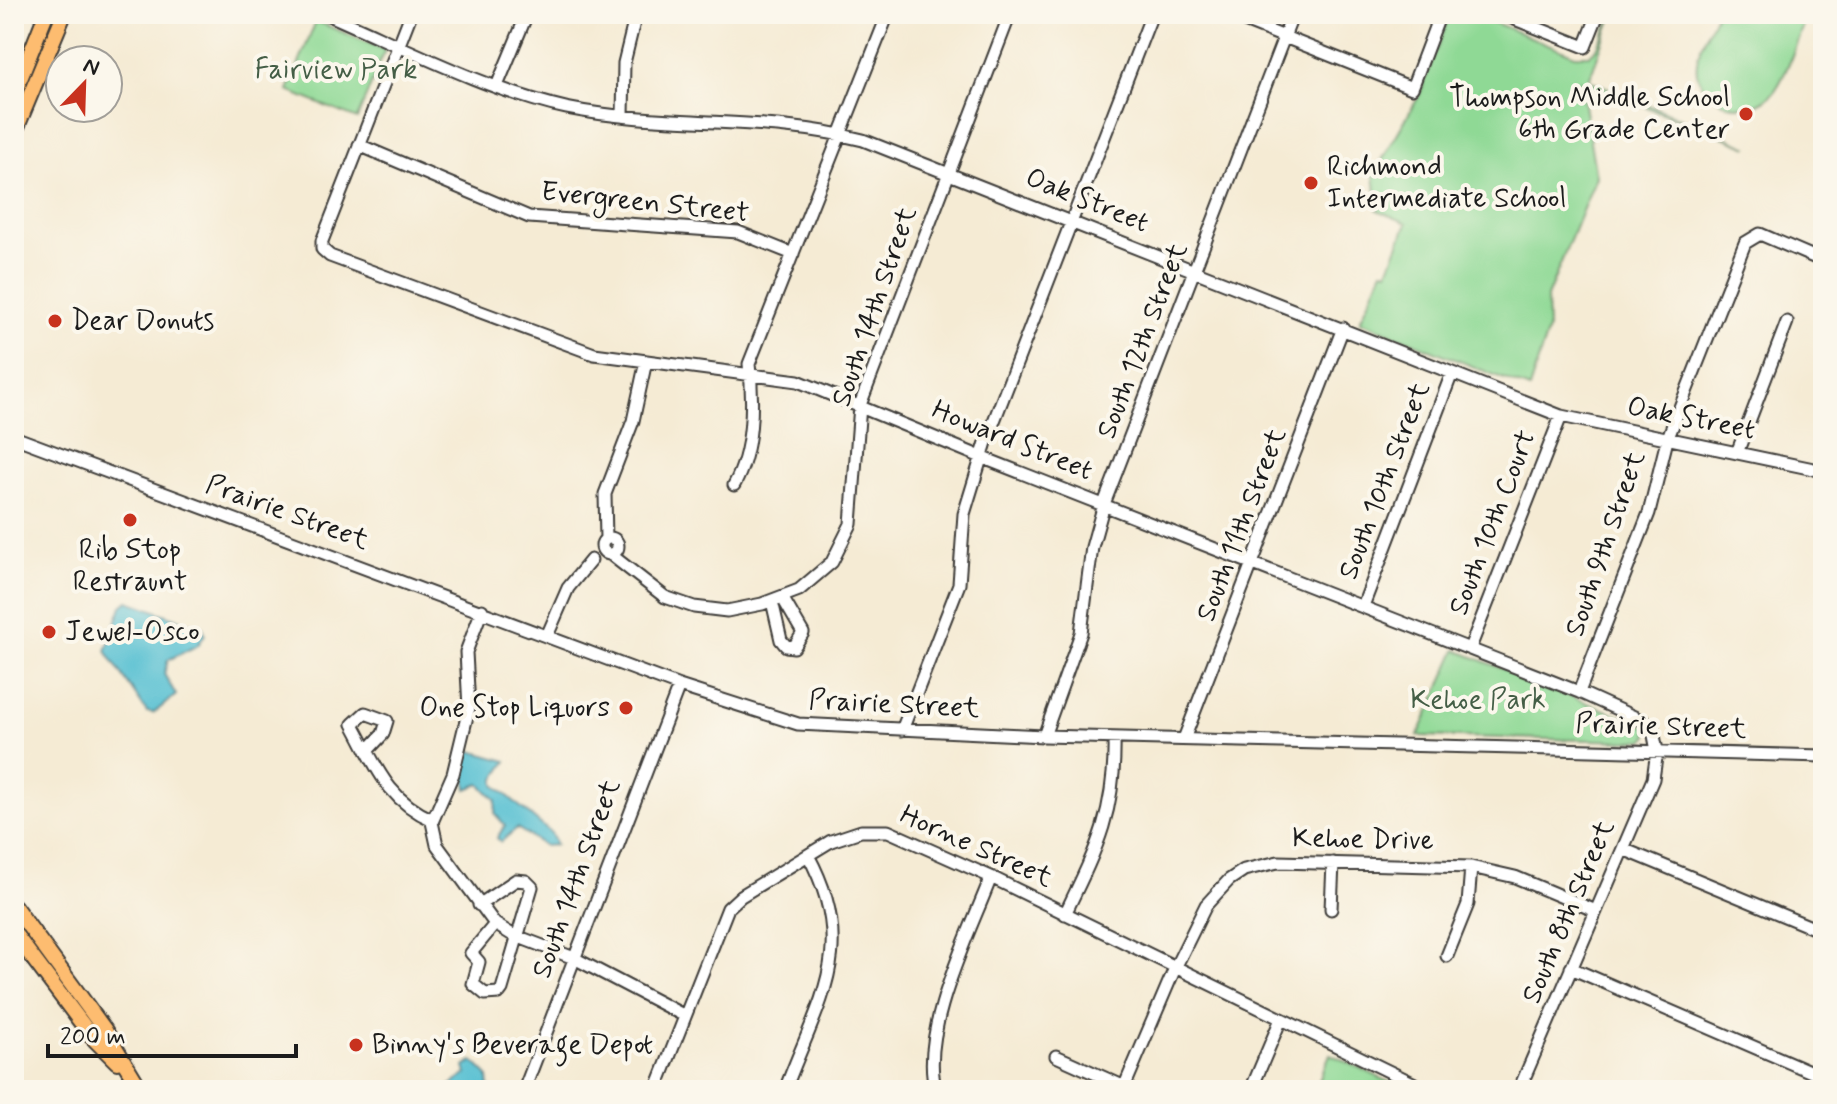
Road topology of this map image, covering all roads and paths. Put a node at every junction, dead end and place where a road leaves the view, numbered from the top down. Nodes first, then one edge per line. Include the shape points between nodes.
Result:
1 (46, 14) edge
2 (64, 14) edge
3 (327, 14) edge
4 (411, 14) edge
5 (527, 14) edge
6 (636, 14) edge
7 (1010, 14) edge
8 (1152, 14) edge
9 (1227, 14) edge
10 (1293, 14) edge
11 (1440, 14) edge
12 (1502, 14) edge
13 (1598, 14) edge
14 (883, 16) edge
15 (1284, 38) junction
16 (398, 44) junction
17 (497, 86) junction
18 (14, 94) edge
19 (623, 116) junction
20 (14, 134) edge
21 (841, 134) junction
22 (359, 145) junction
23 (948, 172) junction
24 (1069, 220) junction
25 (793, 254) junction
26 (1823, 261) edge
27 (1196, 270) junction
28 (1787, 322) dead end
29 (1343, 328) junction
30 (646, 361) junction
31 (1452, 373) junction
32 (751, 374) junction
33 (860, 405) junction
34 (1561, 416) junction
35 (14, 437) edge
36 (1667, 440) junction
37 (1737, 453) junction
38 (981, 457) junction
39 (1823, 471) edge
40 (734, 485) dead end
41 (1104, 504) junction
42 (610, 546) junction
43 (1254, 563) junction
44 (1363, 606) junction
45 (482, 610) junction
46 (547, 636) junction
47 (1470, 648) junction
48 (679, 686) junction
49 (1579, 692) junction
50 (902, 730) junction
51 (1044, 736) junction
52 (1114, 738) junction
53 (1184, 739) junction
54 (367, 751) dead end
55 (1657, 751) junction
56 (1823, 756) edge
57 (433, 820) junction
58 (1623, 849) junction
59 (808, 855) junction
60 (1333, 863) junction
61 (1471, 867) junction
62 (991, 877) junction
63 (479, 905) junction
64 (14, 906) edge
65 (1331, 909) dead end
66 (1596, 911) junction
67 (1065, 914) junction
68 (495, 924) junction
69 (1823, 932) edge
70 (14, 933) edge
71 (516, 935) junction
72 (1447, 956) dead end
73 (574, 958) junction
74 (1175, 968) junction
75 (1571, 968) junction
76 (685, 1016) junction
77 (1281, 1019) junction
78 (1056, 1056) dead end
79 (1823, 1077) edge
80 (137, 1085) edge
81 (1124, 1089) edge
82 (524, 1090) edge
83 (656, 1090) edge
84 (785, 1090) edge
85 (936, 1090) edge
86 (1251, 1090) edge
87 (1427, 1090) edge
88 (1519, 1090) edge

1 - 18 main road
2 - 20 main road
3 - 16 street, Oak Street
4 - 16 street
5 - 17 street
6 - 19 street via 624,63
7 - 23 street, South 14th Street
8 - 24 street
9 - 15 street
10 - 15 street, South 12th Street
11 - 15 street via 1413,87
12 - 13 street via 1585,47
14 - 21 street
15 - 27 street, South 12th Street
16 - 17 street, Oak Street
16 - 22 street
17 - 19 street, Oak Street via 565,108
19 - 21 street, Oak Street
21 - 23 street, Oak Street
21 - 25 street
22 - 25 street, Evergreen Street via 529,217 738,232
22 - 30 street, Howard Street via 322,241 323,251 570,346
23 - 24 street, Oak Street
23 - 33 street, South 14th Street
24 - 27 street, Oak Street
24 - 38 street
25 - 32 street via 749,364
26 - 36 street, South 9th Street via 1760,234 1745,243
27 - 29 street, Oak Street
27 - 41 street, South 12th Street
28 - 37 street
29 - 31 street, Oak Street
29 - 43 street, South 11th Street
30 - 32 street, Howard Street
30 - 42 street via 633,421 605,494
31 - 34 street, Oak Street
31 - 44 street, South 10th Street
32 - 33 street, Howard Street via 798,381
32 - 40 street via 745,465
33 - 38 street, Howard Street
33 - 42 street, South 14th Street via 846,539 815,579 777,599 727,611 694,607 665,597
34 - 36 street, Oak Street
34 - 47 street, South 10th Court
35 - 45 street, Prairie Street
36 - 37 street, Oak Street
36 - 49 street, South 9th Street via 1649,513
37 - 39 street, Oak Street
38 - 41 street, Howard Street
38 - 50 street via 964,514 959,584
41 - 43 street, Howard Street
41 - 51 street, South 12th Street via 1092,547 1081,633
42 - 46 street via 568,588
43 - 44 street, Howard Street
43 - 53 street, South 11th Street
44 - 47 street, Howard Street
45 - 46 street, Prairie Street
45 - 57 street via 466,652 469,708 453,774
46 - 48 street, Prairie Street
47 - 49 street, Howard Street
48 - 50 street, Prairie Street via 798,724
48 - 73 street, South 14th Street
49 - 55 street, Howard Street via 1652,725
50 - 51 street, Prairie Street
51 - 52 street, Prairie Street
52 - 53 street, Prairie Street
52 - 67 street via 1105,827
53 - 55 street, Prairie Street
54 - 57 street via 404,805
55 - 56 street, Prairie Street
55 - 58 street, South 8th Street via 1653,779
57 - 63 street via 437,845
58 - 66 street, South 8th Street
58 - 69 street
59 - 62 street, Horne Street via 846,835 888,831
59 - 76 street, Horne Street via 728,908
59 - 84 street via 826,889 834,942 826,982
60 - 61 street, Kehoe Drive
60 - 65 street
60 - 74 street, Kehoe Drive via 1278,862 1236,875 1206,905
61 - 66 street, Kehoe Drive via 1515,877
61 - 72 street via 1468,904
62 - 67 street, Horne Street
62 - 85 street via 931,1046
63 - 68 street
63 - 71 street via 516,880 526,881 532,887
64 - 80 main road via 104,1029
66 - 75 street, South 8th Street
67 - 74 street, Horne Street
68 - 71 street
68 - 71 street via 471,953 479,962 473,984 485,994 502,989
70 - 80 main road via 92,1037
71 - 73 street
73 - 76 street
73 - 82 street, South 14th Street
74 - 77 street, Horne Street
74 - 81 street
75 - 79 street
75 - 88 street, South 8th Street
76 - 83 street, Horne Street
77 - 86 street
77 - 87 street, Horne Street
78 - 81 street

